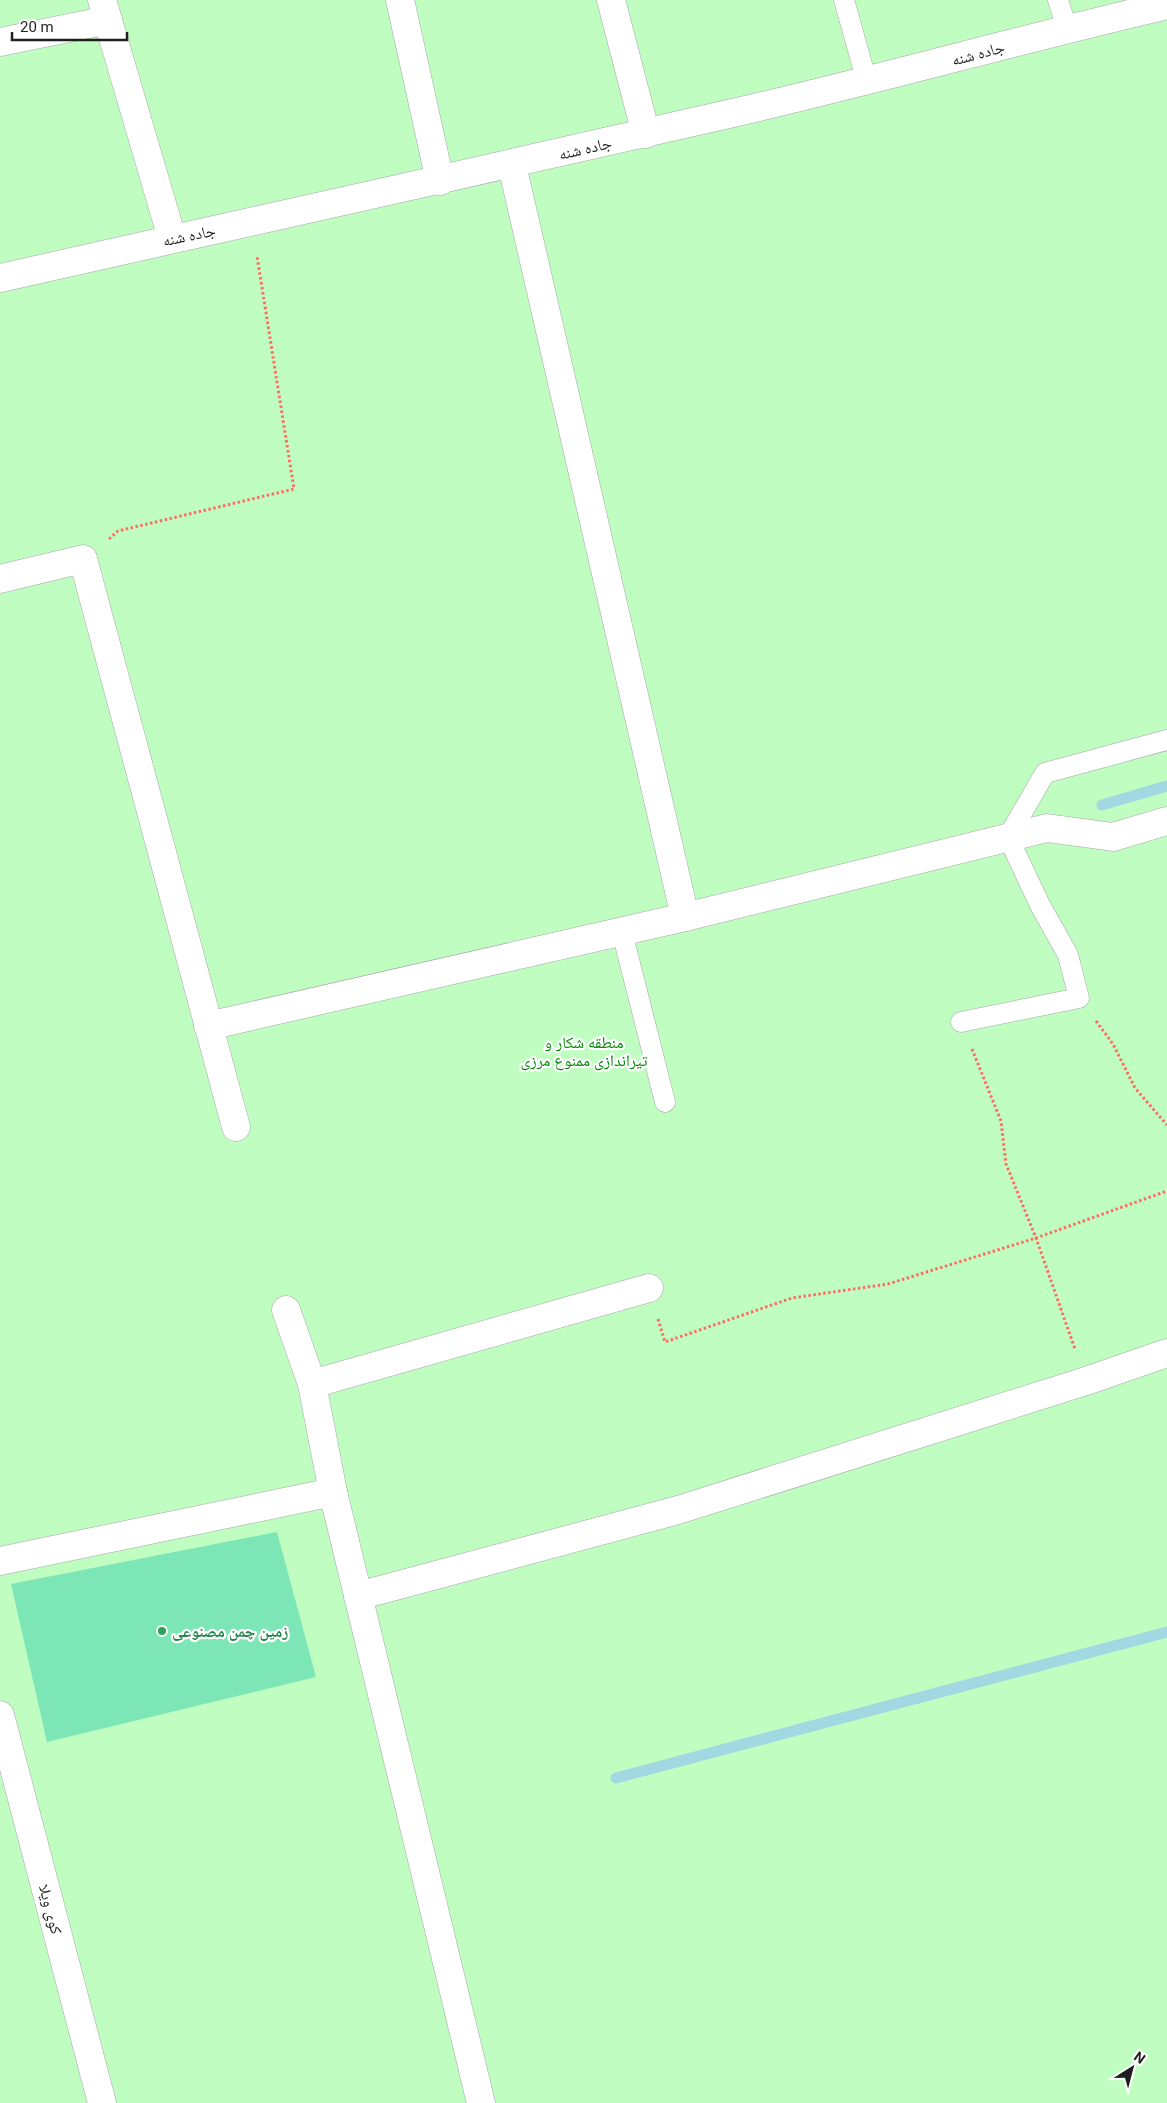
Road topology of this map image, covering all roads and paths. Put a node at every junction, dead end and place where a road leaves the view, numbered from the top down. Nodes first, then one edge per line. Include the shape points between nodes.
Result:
1 (400, 0) edge
2 (611, 0) edge
3 (844, 0) edge
4 (1058, 0) edge
5 (1167, 6) edge
6 (105, 10) edge
7 (1067, 29) junction
8 (0, 42) edge
9 (867, 82) junction
10 (646, 134) junction
11 (512, 165) junction
12 (440, 181) junction
13 (251, 221) junction
14 (172, 238) junction
15 (0, 278) edge
16 (83, 559) junction
17 (0, 580) edge
18 (1167, 740) edge
19 (1167, 821) edge
20 (1008, 837) junction
21 (685, 918) junction
22 (622, 932) junction
23 (1079, 998) junction
24 (962, 1022) joint
25 (208, 1026) junction
26 (665, 1102) dead end
27 (1167, 1125) edge
28 (236, 1127) dead end
29 (1167, 1191) edge
30 (1036, 1238) junction
31 (649, 1288) joint
32 (286, 1310) dead end
33 (1167, 1353) edge
34 (1086, 1381) junction
35 (312, 1384) junction
36 (333, 1492) junction
37 (0, 1561) edge
38 (358, 1596) junction
39 (0, 1715) edge
40 (102, 2103) edge
41 (481, 2103) edge

1 - 12 street
2 - 10 street
3 - 9 lane
4 - 7 lane
5 - 7 street, جاده شنه
6 - 8 street
6 - 14 street
7 - 9 street, جاده شنه
9 - 10 street, جاده شنه
10 - 11 street, جاده شنه
11 - 12 street, جاده شنه
11 - 21 street
12 - 13 street, جاده شنه
13 - 14 street, جاده شنه
13 - 16 path via 294,489 118,531
14 - 15 street, جاده شنه
16 - 17 street
16 - 25 street
18 - 20 lane via 1045,773
19 - 20 street via 1113,837 1047,828
20 - 21 street
20 - 23 lane via 1068,955
21 - 22 street
22 - 25 street
22 - 26 lane
23 - 24 lane
23 - 27 path via 1113,1044 1135,1088
24 - 30 path via 1001,1121 1006,1164
25 - 28 street
29 - 30 path
30 - 31 path via 888,1284 792,1298 665,1342
30 - 34 path
31 - 35 street
32 - 35 street
33 - 34 street
34 - 38 street via 678,1510
35 - 36 street
36 - 37 street
36 - 38 street
38 - 41 street
39 - 40 street, کوی ویلا

